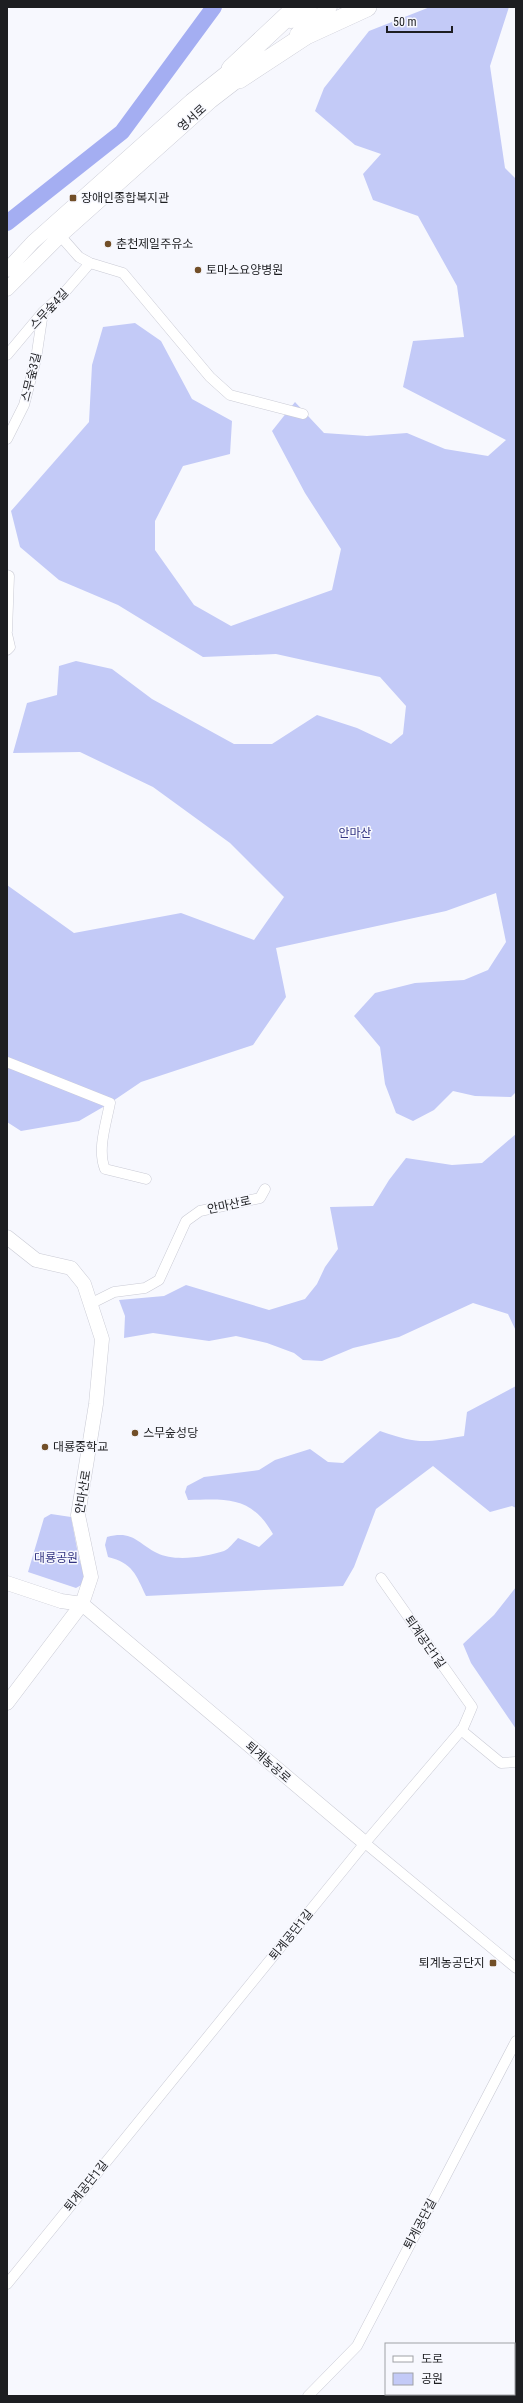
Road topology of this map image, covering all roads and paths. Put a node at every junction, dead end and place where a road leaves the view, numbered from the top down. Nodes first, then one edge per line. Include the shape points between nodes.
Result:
1 (297, 7) edge
2 (310, 7) edge
3 (330, 7) edge
4 (367, 7) edge
5 (235, 74) junction
6 (56, 231) junction
7 (28, 248) junction
8 (7, 262) edge
9 (90, 263) junction
10 (7, 270) edge
11 (7, 289) edge
12 (43, 312) junction
13 (7, 355) edge
14 (303, 414) dead end
15 (7, 438) edge
16 (7, 575) edge
17 (7, 631) edge
18 (7, 634) edge
19 (7, 650) edge
20 (7, 1062) edge
21 (146, 1179) dead end
22 (265, 1189) dead end
23 (7, 1236) edge
24 (90, 1304) junction
25 (381, 1578) dead end
26 (7, 1583) edge
27 (82, 1604) junction
28 (7, 1703) edge
29 (461, 1730) junction
30 (516, 1762) edge
31 (365, 1843) junction
32 (516, 1968) edge
33 (516, 2041) edge
34 (7, 2284) edge
35 (308, 2396) edge

1 - 5 highway
2 - 5 street, 영서로
3 - 5 street, 영서로
4 - 5 highway via 306,35
5 - 6 street, 영서로 via 211,101
6 - 7 street, 영서로
6 - 9 street via 79,257
6 - 11 street, 영서로
7 - 8 street
7 - 10 street, 영서로
9 - 12 street, 스무숲4길 via 64,293
9 - 14 street via 123,273 210,377 230,395
12 - 13 street, 스무숲4길
12 - 15 street, 스무숲3길 via 36,359 24,405
16 - 17 street via 10,591
18 - 19 street via 10,647
20 - 21 street via 110,1104 102,1144 102,1162 105,1169
22 - 24 street, 안마산로 via 260,1198 200,1211 186,1221 159,1280 145,1288 114,1292
23 - 24 street, 안마산로 via 36,1260 71,1268 84,1284
24 - 27 street, 안마산로 via 102,1339 96,1404 78,1515 90,1576
25 - 29 street, 퇴계공단1길 via 472,1707
26 - 27 street via 61,1601
27 - 28 street, 안마산로
27 - 31 street, 퇴계농공로
29 - 30 street via 501,1762
29 - 31 street, 퇴계공단1길
31 - 32 street, 퇴계농공로
31 - 34 street, 퇴계공단1길
33 - 35 street, 퇴계공단길 via 357,2346

